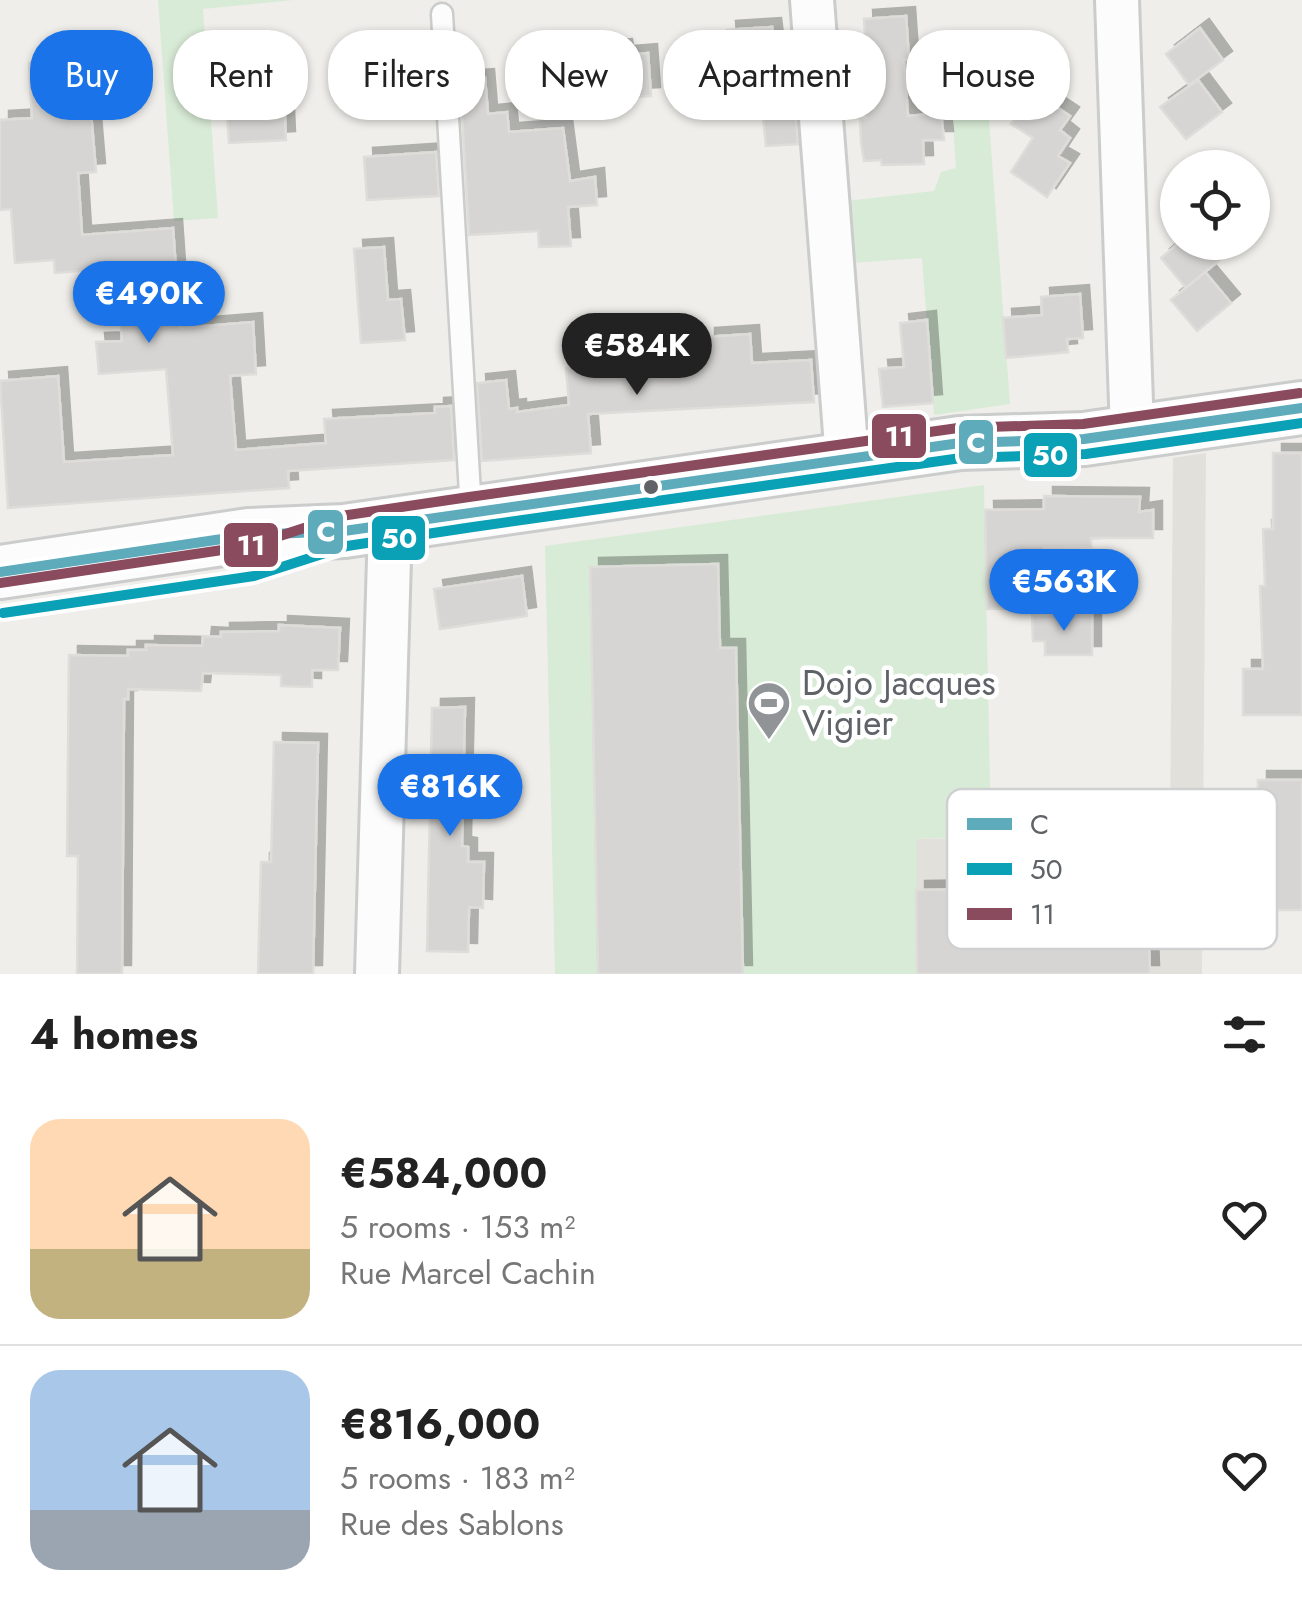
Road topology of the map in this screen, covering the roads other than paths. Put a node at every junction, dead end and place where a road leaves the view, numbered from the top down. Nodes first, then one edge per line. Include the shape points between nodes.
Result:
1 (812, 0) edge
2 (1117, 0) edge
3 (442, 14) dead end
4 (1302, 408) edge
5 (1132, 432) junction
6 (847, 459) junction
7 (471, 512) junction
8 (367, 528) junction
9 (0, 572) edge
10 (0, 598) edge
11 (377, 974) edge

1 - 6 street
2 - 5 street
3 - 7 lane
4 - 5 street
5 - 6 street via 960,442
6 - 7 street
7 - 8 street
8 - 9 street via 250,535
8 - 10 street via 252,561
8 - 11 street

